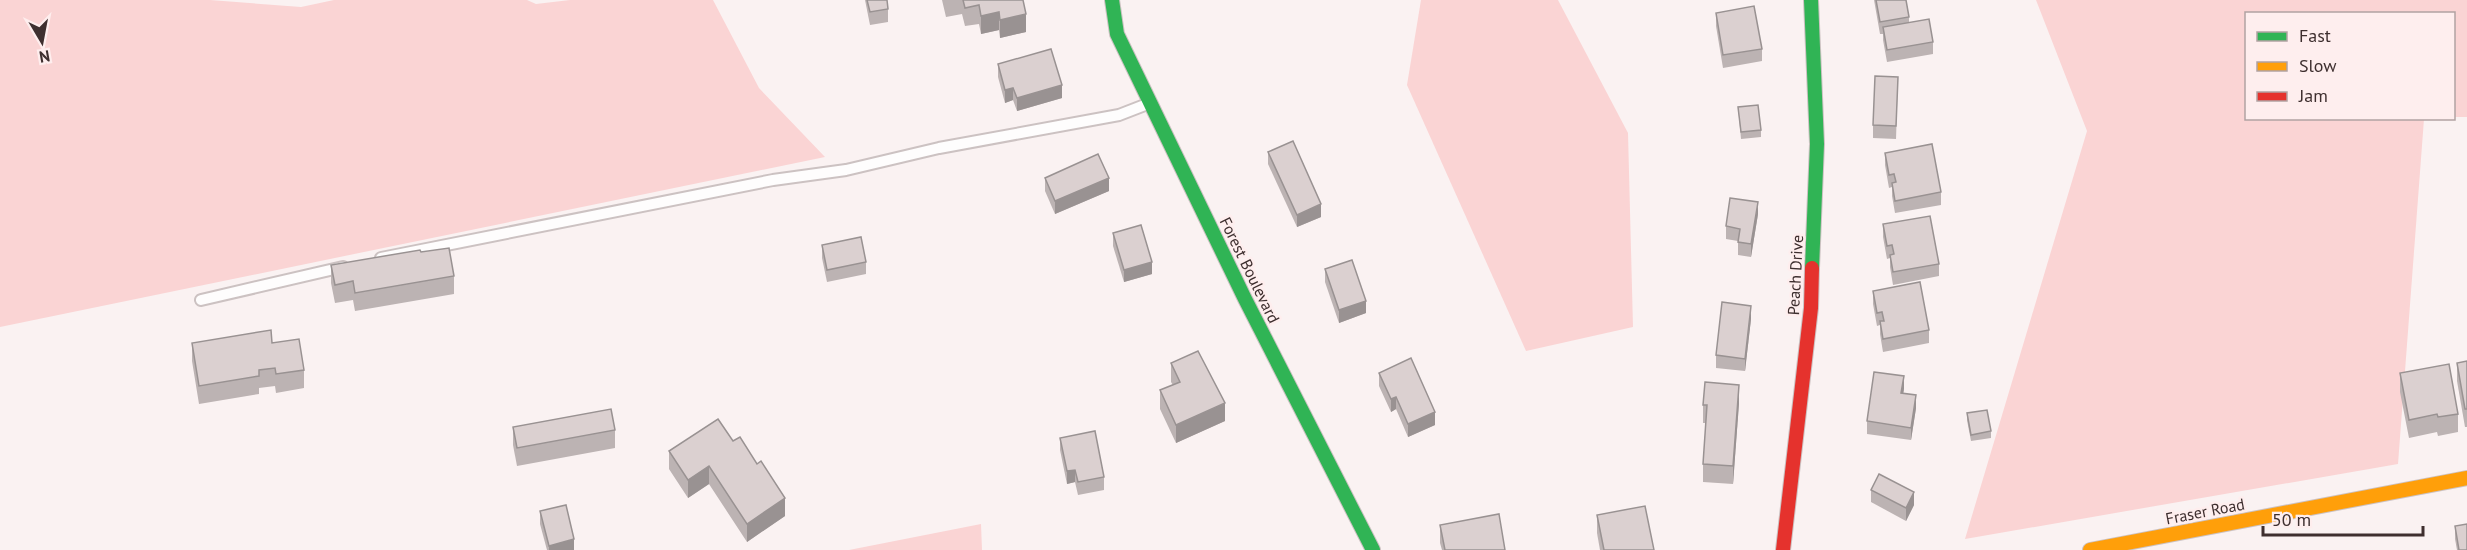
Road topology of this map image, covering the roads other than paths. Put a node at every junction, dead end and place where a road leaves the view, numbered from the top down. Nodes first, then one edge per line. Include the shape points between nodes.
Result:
1 (1112, 0) edge
2 (1810, 0) edge
3 (1151, 103) junction
4 (201, 300) dead end
5 (2467, 478) edge
6 (1373, 550) edge
7 (1783, 550) edge
8 (2090, 550) edge

1 - 3 street, Forest Boulevard via 1117,34
2 - 7 street, Peach Drive via 1817,144 1811,308
3 - 4 lane via 1119,115 939,148 846,170 773,180 407,251
3 - 6 street, Forest Boulevard
5 - 8 street, Fraser Road

